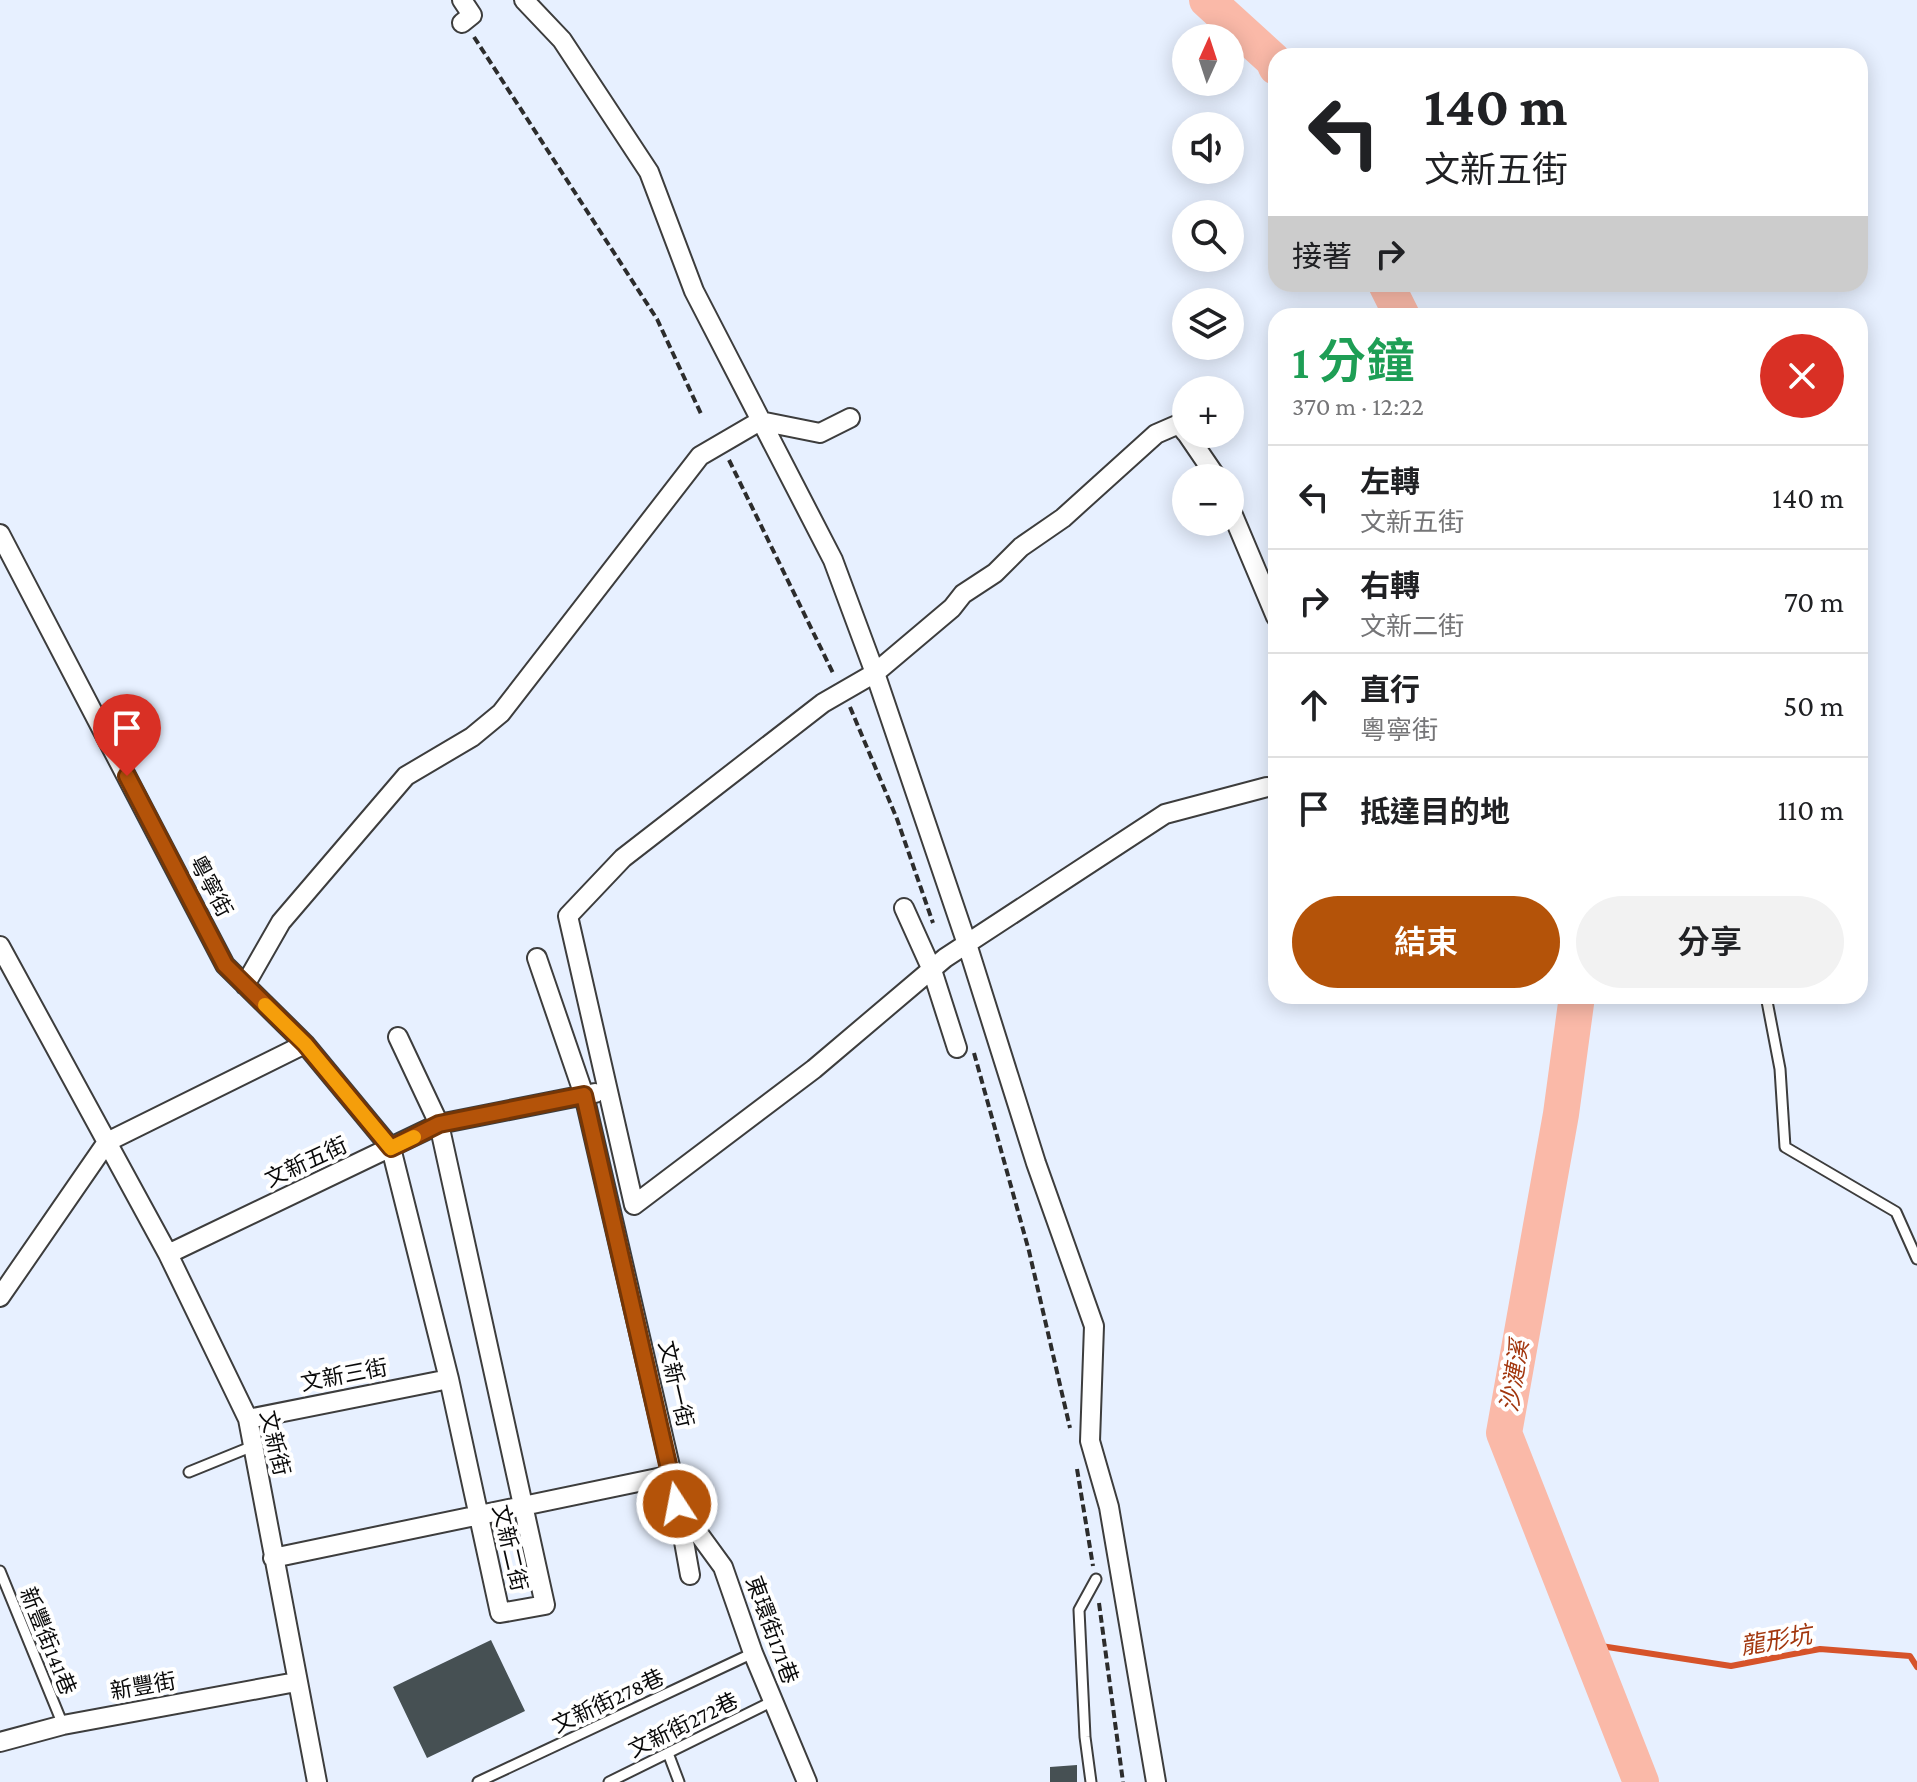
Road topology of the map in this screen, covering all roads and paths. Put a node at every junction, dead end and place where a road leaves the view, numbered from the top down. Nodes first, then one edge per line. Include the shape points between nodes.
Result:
1 (462, 0) edge
2 (524, 0) edge
3 (462, 23) joint
4 (702, 416) dead end
5 (850, 418) dead end
6 (760, 421) junction
7 (1172, 427) edge
8 (721, 444) junction
9 (0, 534) edge
10 (1242, 536) edge
11 (1268, 598) edge
12 (875, 673) junction
13 (835, 678) dead end
14 (849, 705) dead end
15 (1267, 787) dead end
16 (904, 908) dead end
17 (967, 944) junction
18 (0, 946) edge
19 (537, 958) dead end
20 (939, 964) junction
21 (245, 985) junction
22 (1768, 1004) edge
23 (398, 1037) dead end
24 (305, 1044) junction
25 (964, 1045) joint
26 (606, 1091) junction
27 (584, 1095) junction
28 (439, 1124) junction
29 (107, 1142) junction
30 (391, 1148) junction
31 (168, 1254) junction
32 (1917, 1259) edge
33 (0, 1297) edge
34 (449, 1379) junction
35 (248, 1419) junction
36 (1070, 1429) dead end
37 (253, 1446) junction
38 (1075, 1459) dead end
39 (189, 1472) dead end
40 (672, 1475) junction
41 (677, 1504) junction
42 (525, 1505) junction
43 (477, 1515) junction
44 (273, 1558) junction
45 (0, 1571) edge
46 (690, 1575) dead end
47 (1096, 1579) junction
48 (753, 1653) junction
49 (296, 1682) junction
50 (773, 1701) junction
51 (63, 1725) junction
52 (0, 1742) edge
53 (668, 1753) junction
54 (317, 1782) edge
55 (478, 1782) edge
56 (609, 1782) edge
57 (679, 1782) edge
58 (807, 1782) edge
59 (1091, 1782) edge
60 (1123, 1782) edge
61 (1156, 1782) edge

1 - 3 street via 472,15
2 - 6 street via 562,40 649,172 694,291
3 - 4 path via 657,319
5 - 6 street via 820,433
6 - 8 street
6 - 12 street via 833,560
7 - 12 street via 1156,434
8 - 13 path
8 - 21 street via 700,456 501,713 406,776 281,922
9 - 21 street, 粵寧街 via 225,965
10 - 11 street
12 - 17 street
12 - 26 street via 823,703 623,858 568,916
14 - 20 path via 897,819
15 - 17 street via 1165,814
16 - 20 street
17 - 20 street
17 - 61 street via 1094,1326 1090,1441 1109,1507
18 - 29 street
19 - 27 street, 文新一街
20 - 25 street
20 - 26 street via 814,1069 634,1205
21 - 24 street, 粵寧街
22 - 32 lane via 1780,1069 1785,1147 1896,1212
23 - 28 street, 文新二街
24 - 29 street
24 - 30 street, 文新二街
25 - 36 path via 1029,1251
26 - 27 street, 文新五街
27 - 28 street, 文新五街
27 - 40 street, 文新一街
28 - 30 street, 文新五街
28 - 42 street, 文新二街
29 - 31 street, 文新街
29 - 33 street
30 - 31 street, 文新五街
30 - 34 street, 文新二街
31 - 35 street, 文新街
34 - 35 street, 文新三街
34 - 43 street, 文新二街
35 - 37 street, 文新街
37 - 39 lane
37 - 44 street, 文新街
38 - 47 path
40 - 41 street, 文新一街
40 - 42 street
41 - 46 street, 文新一街
41 - 48 street, 東環街171巷 via 723,1567
42 - 43 street
42 - 43 street, 文新二街 via 545,1605 500,1613
43 - 44 street
44 - 49 street, 文新街
45 - 51 lane, 新豐街141巷
47 - 59 lane via 1079,1610
47 - 60 path
48 - 50 street, 東環街171巷
48 - 55 lane, 文新街278巷
49 - 51 street, 新豐街
49 - 54 street, 文新街
50 - 53 lane, 文新街272巷
50 - 58 street, 東環街171巷
51 - 52 street, 新豐街
53 - 56 lane, 文新街272巷
53 - 57 lane

